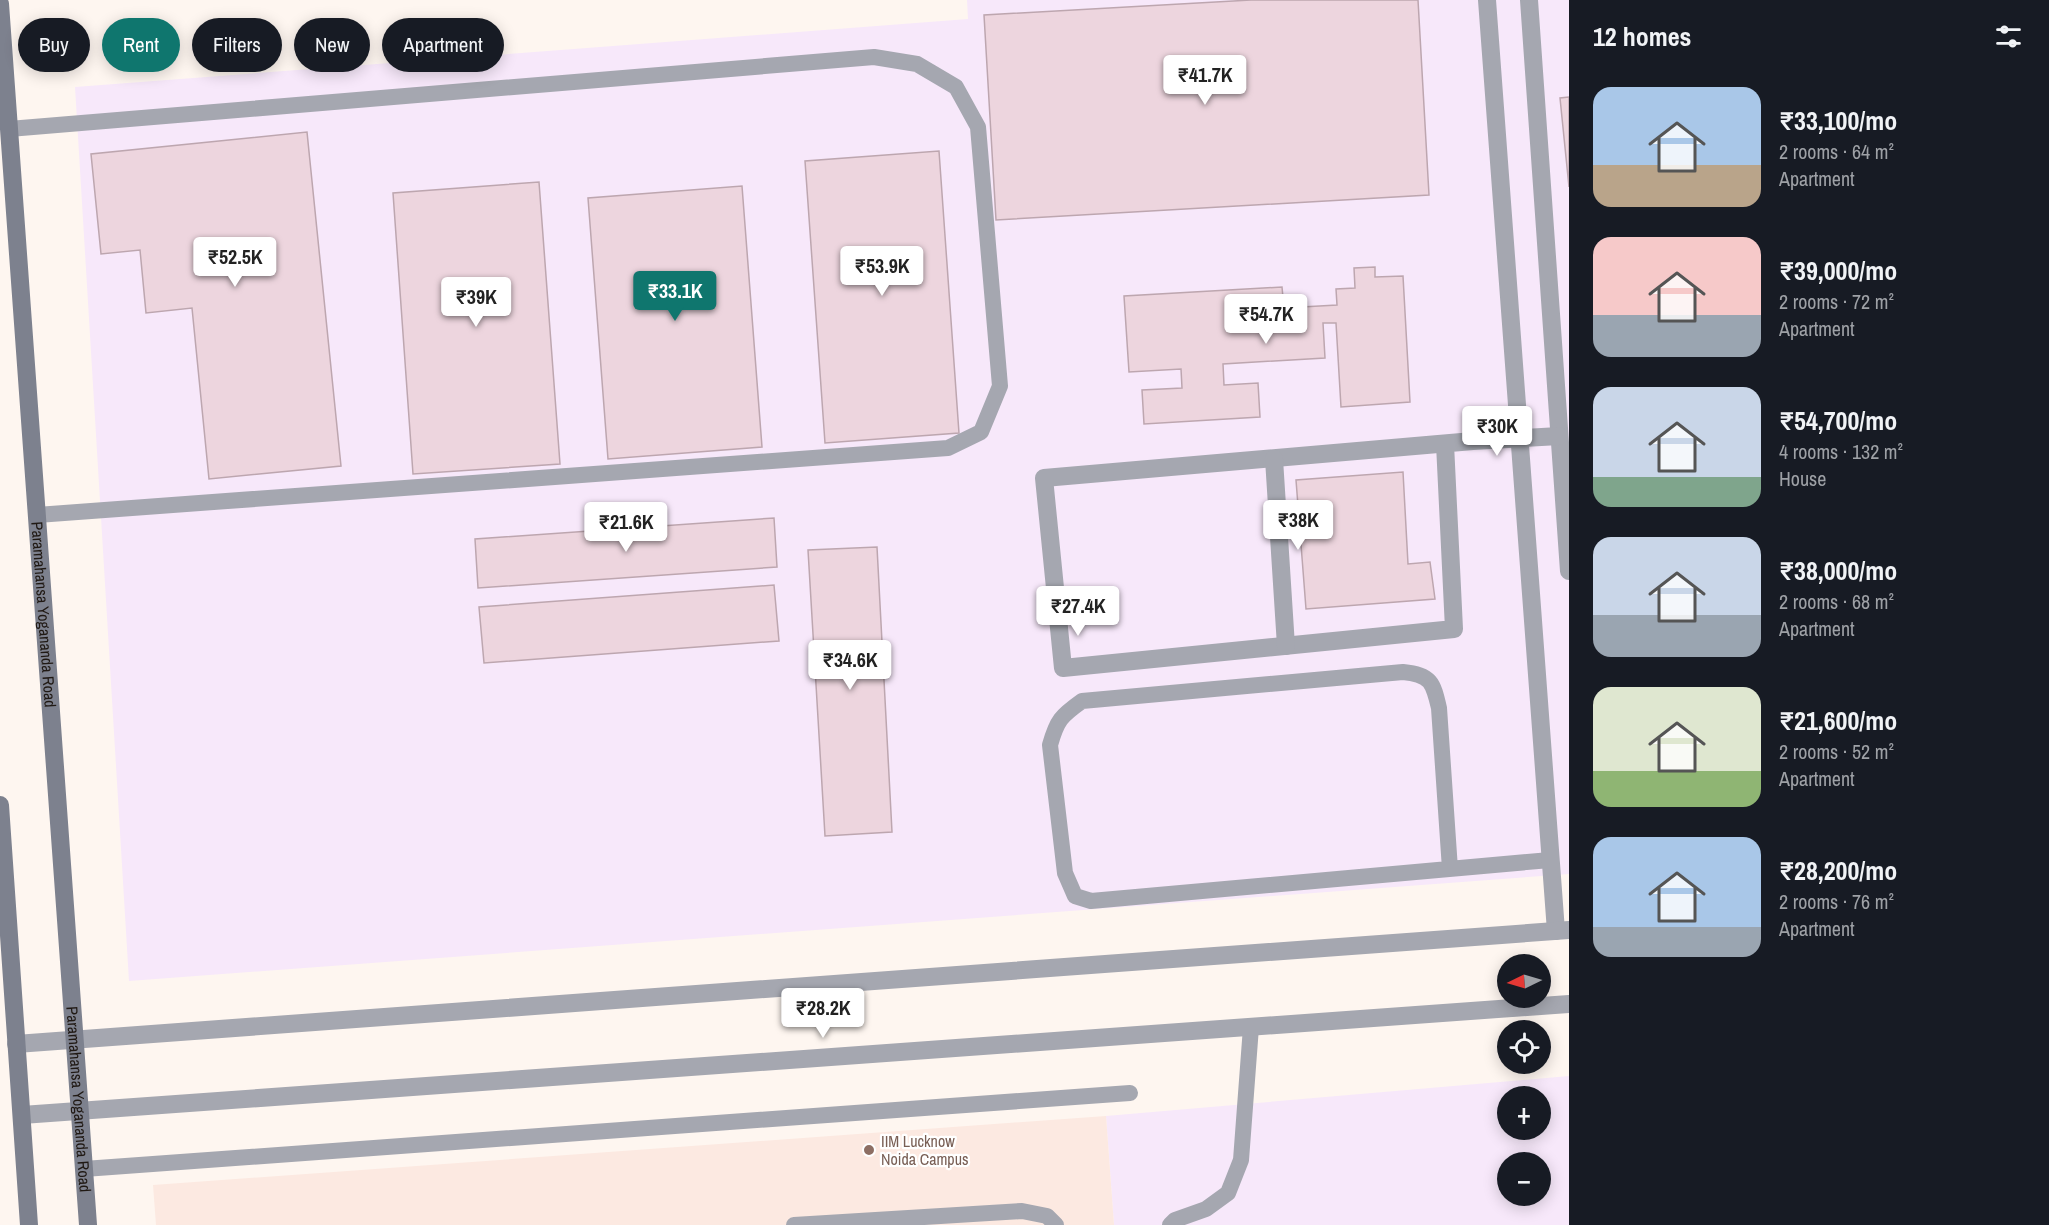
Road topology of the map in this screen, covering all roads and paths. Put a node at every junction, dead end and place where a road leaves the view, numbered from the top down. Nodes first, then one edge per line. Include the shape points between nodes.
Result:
1 (1487, 0) edge
2 (1529, 0) edge
3 (0, 4) edge
4 (9, 129) junction
5 (1564, 436) edge
6 (1520, 438) junction
7 (1445, 444) junction
8 (1274, 459) junction
9 (37, 515) junction
10 (1569, 571) edge
11 (1286, 646) junction
12 (0, 805) edge
13 (1550, 860) junction
14 (1450, 869) junction
15 (1562, 930) edge
16 (1569, 1004) edge
17 (1251, 1027) junction
18 (75, 1040) junction
19 (16, 1044) junction
20 (1130, 1092) dead end
21 (80, 1110) junction
22 (22, 1115) junction
23 (84, 1169) junction
24 (29, 1225) edge
25 (88, 1225) edge
26 (794, 1225) edge
27 (1056, 1225) edge
28 (1170, 1225) edge

1 - 6 street
2 - 5 street
3 - 4 street, Paramahansa Yogananda Road
4 - 9 street, Paramahansa Yogananda Road
4 - 9 lane via 874,57 917,64 956,87 978,127 1000,386 981,432 948,448
5 - 6 street
5 - 10 street
6 - 7 street
6 - 13 street
7 - 8 street
7 - 11 street via 1454,629
8 - 11 street
8 - 11 street via 1044,478 1063,668
9 - 18 street, Paramahansa Yogananda Road
12 - 19 street
13 - 14 lane
13 - 15 street
14 - 14 lane via 1091,901 1075,896 1065,873 1050,745 1056,724 1082,701 1403,672 1420,674 1433,684 1439,708
15 - 18 street
16 - 17 street
17 - 21 street
17 - 28 lane via 1241,1160 1228,1193 1206,1209
18 - 19 street
18 - 21 street, Paramahansa Yogananda Road
19 - 22 street
20 - 23 lane
21 - 22 street
21 - 23 street, Paramahansa Yogananda Road
22 - 24 street
23 - 25 street, Paramahansa Yogananda Road
26 - 27 lane via 1022,1211 1047,1216

